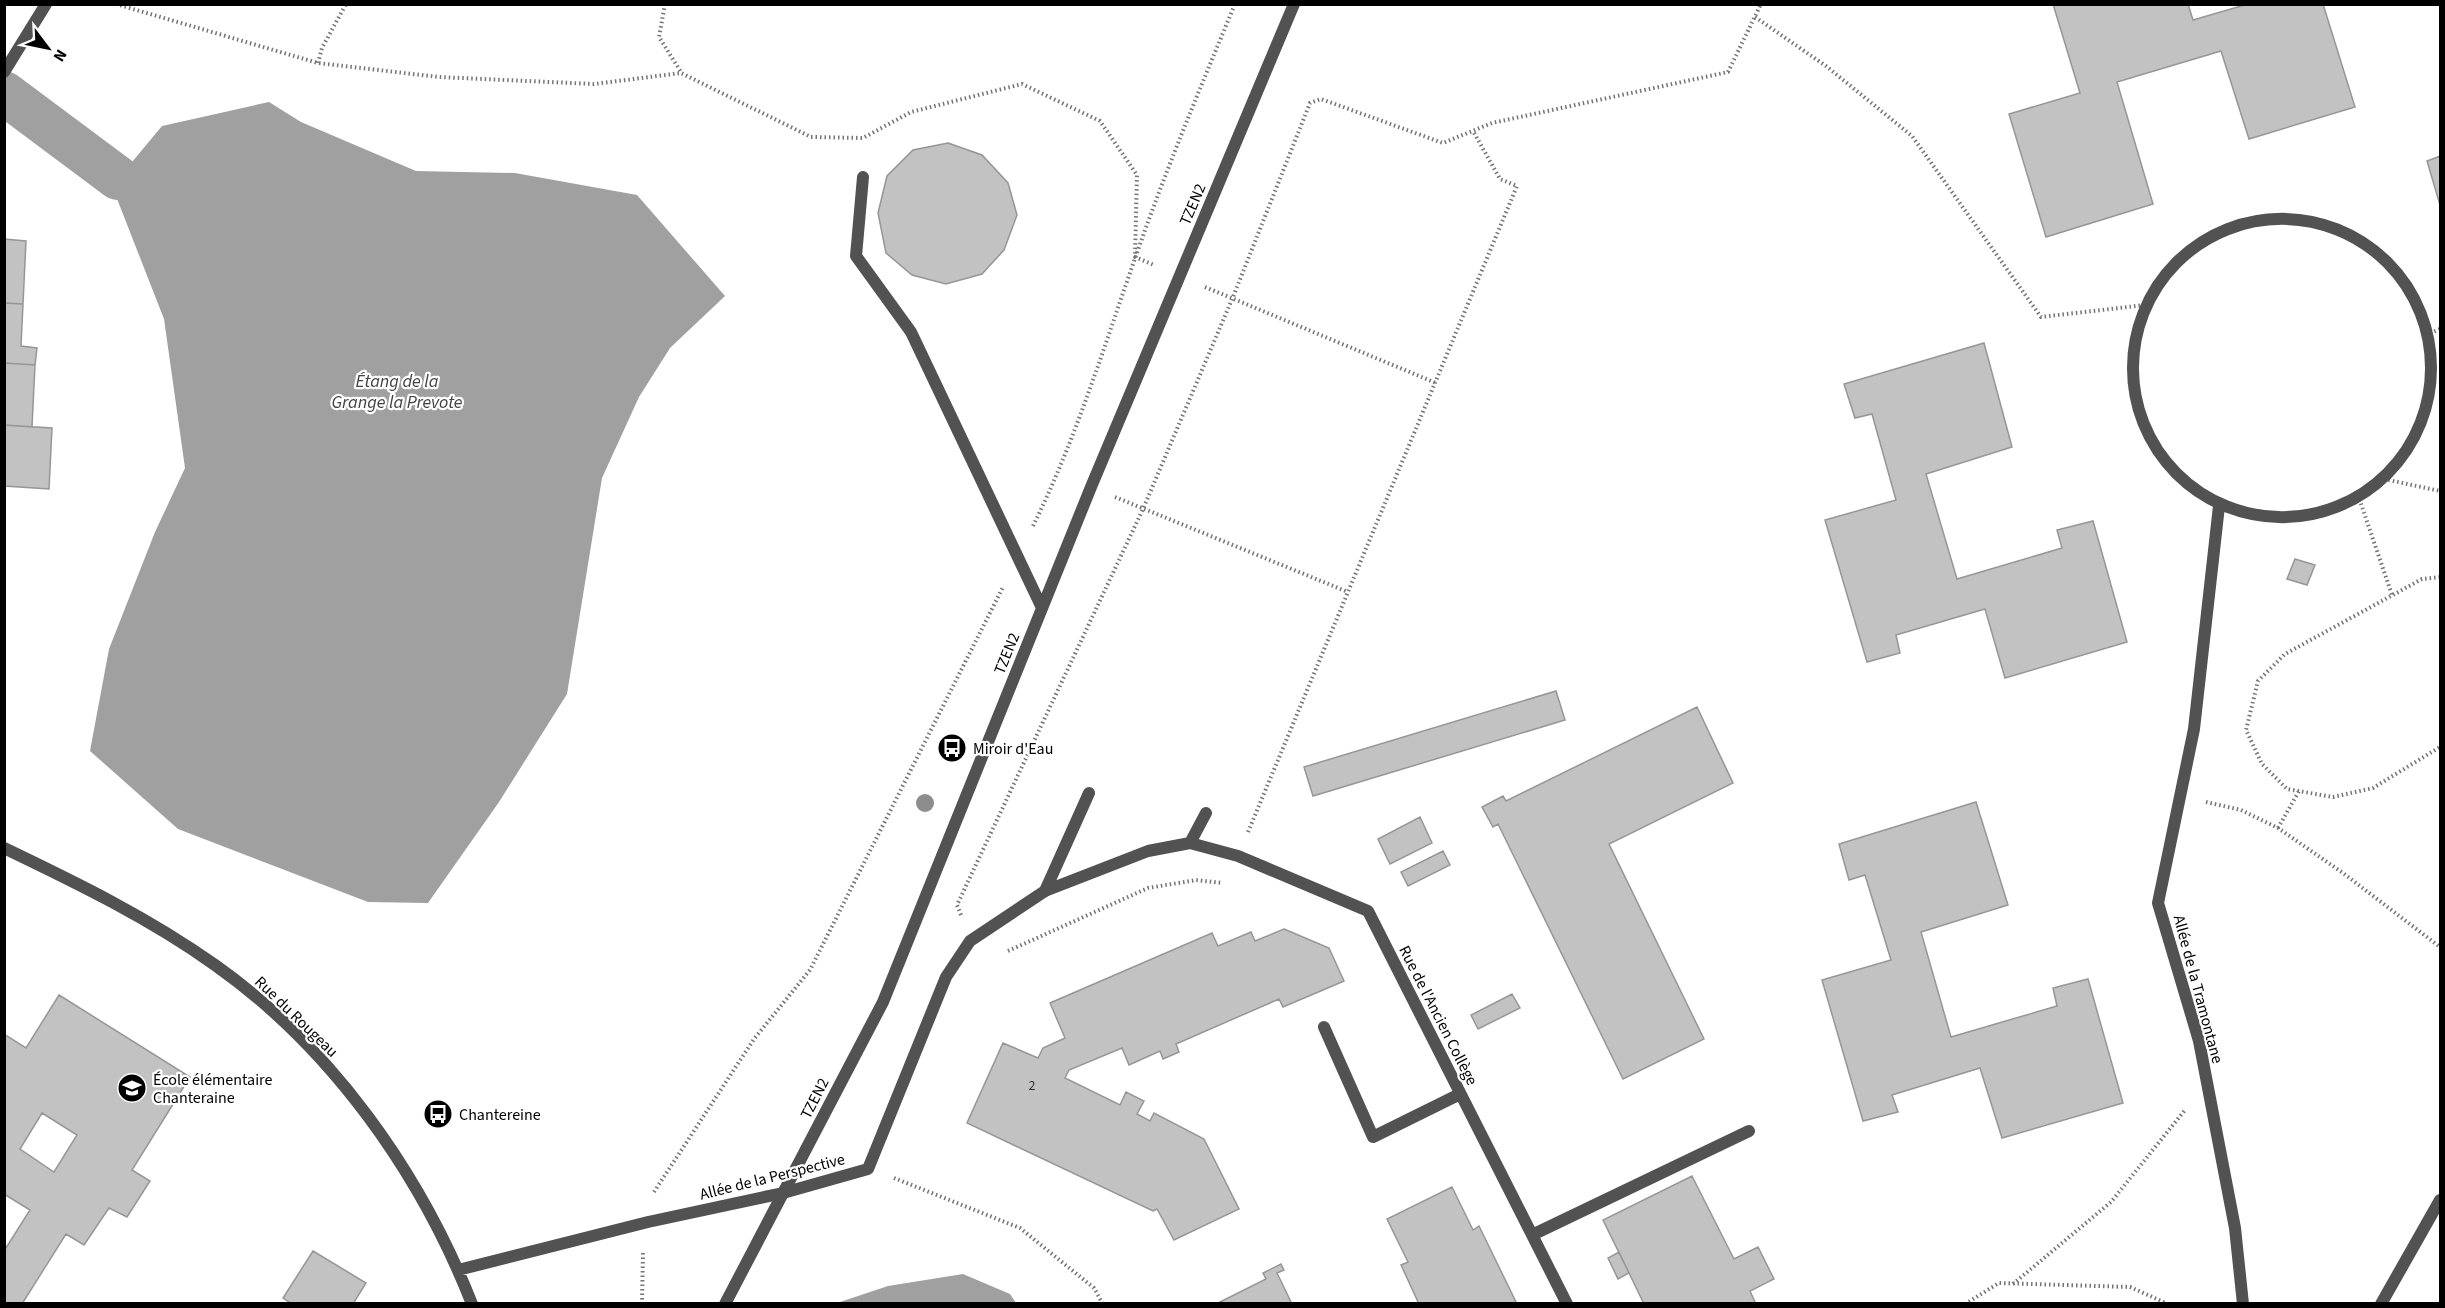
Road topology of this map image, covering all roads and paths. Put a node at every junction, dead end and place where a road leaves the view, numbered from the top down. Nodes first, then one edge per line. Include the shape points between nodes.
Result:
1 (46, 4) edge
2 (116, 4) edge
3 (346, 4) edge
4 (665, 4) edge
5 (1235, 4) edge
6 (1294, 4) edge
7 (1761, 4) edge
8 (1755, 16) junction
9 (318, 63) junction
10 (4, 72) edge
11 (681, 73) junction
12 (1473, 131) junction
13 (862, 177) dead end
14 (1135, 257) junction
15 (1179, 277) junction
16 (1233, 297) junction
17 (2145, 305) junction
18 (2440, 329) edge
19 (2426, 335) junction
20 (1436, 383) junction
21 (2384, 479) junction
22 (1091, 487) junction
23 (2440, 491) edge
24 (2358, 495) junction
25 (2219, 506) junction
26 (1143, 509) junction
27 (1018, 556) junction
28 (2440, 577) edge
29 (1348, 592) junction
30 (2392, 595) junction
31 (1042, 608) junction
32 (2440, 747) edge
33 (2299, 791) junction
34 (1089, 793) dead end
35 (2180, 796) junction
36 (1206, 813) dead end
37 (2278, 828) junction
38 (1190, 843) junction
39 (4, 848) edge
40 (1238, 856) junction
41 (1045, 891) junction
42 (970, 941) junction
43 (2440, 947) edge
44 (1324, 1027) dead end
45 (2207, 1085) junction
46 (1460, 1094) junction
47 (1749, 1131) dead end
48 (868, 1169) junction
49 (783, 1193) junction
50 (2440, 1200) edge
51 (648, 1222) junction
52 (1532, 1235) junction
53 (458, 1270) junction
54 (2013, 1284) junction
55 (472, 1304) edge
56 (642, 1304) edge
57 (725, 1304) edge
58 (1102, 1304) edge
59 (1566, 1304) edge
60 (1965, 1304) edge
61 (2168, 1304) edge
62 (2243, 1304) edge
63 (2381, 1304) edge

1 - 10 street
2 - 9 path
3 - 9 path
4 - 11 path via 659,37
5 - 14 path via 1164,174
6 - 15 street, TZEN2
7 - 8 path
8 - 12 path via 1728,72 1492,123
8 - 17 path via 1826,66 1912,136 2041,317
9 - 11 path via 439,77 594,84
11 - 14 path via 812,137 863,138 911,111 1022,84 1100,121 1137,175
12 - 16 path via 1443,143 1321,99 1310,103
12 - 20 path via 1500,179 1517,186
13 - 27 street via 856,256 911,332
14 - 15 path
14 - 27 path via 1059,474
15 - 16 path
15 - 22 street, TZEN2
16 - 20 path
16 - 26 path
17 - 19 street via 2180,257 2230,227 2288,217 2345,231 2392,265 2423,316
17 - 25 street via 2131,363 2140,421 2171,471
18 - 19 path
19 - 21 street via 2432,373 2419,431
20 - 29 path
21 - 23 path
21 - 24 street
22 - 26 path
22 - 31 street, TZEN2
24 - 25 street via 2334,510 2276,519
24 - 30 path
25 - 35 street, Allée de la Tramontane via 2194,729
26 - 29 path
26 - 42 path via 957,905
27 - 31 street
27 - 51 path via 810,970 754,1039 653,1192
28 - 30 path via 2422,579
29 - 40 path
30 - 33 path via 2285,654 2258,681 2246,730 2262,764 2287,789
31 - 49 street, TZEN2 via 883,1002
32 - 33 path via 2373,788 2333,797
33 - 37 path
34 - 41 street
35 - 37 path via 2241,810
35 - 45 street, Allée de la Tramontane via 2158,903 2199,1041
36 - 38 street
37 - 43 path
38 - 40 street, Rue de l'Ancien Collège
38 - 41 street, Allée de la Perspective via 1148,851
39 - 53 street, Rue du Rougeau via 97,892 215,965 257,998 356,1100 400,1161
40 - 42 path via 1225,883 1196,880 1148,888 998,956
40 - 46 street, Rue de l'Ancien Collège via 1368,911
41 - 42 street, Allée de la Perspective
42 - 48 street, Allée de la Perspective via 946,977
44 - 46 street via 1373,1137
45 - 54 path via 2111,1202
45 - 62 street, Allée de la Tramontane via 2235,1228
46 - 52 street, Rue de l'Ancien Collège
47 - 52 street
48 - 49 street, Allée de la Perspective
48 - 58 path via 1020,1228 1094,1288
49 - 51 street, Allée de la Perspective
49 - 57 street, TZEN2
50 - 63 street
51 - 53 street, Allée de la Perspective
51 - 56 path
52 - 59 street, Rue de l'Ancien Collège
53 - 55 street, Rue du Rougeau
54 - 60 path via 1998,1282
54 - 61 path via 2130,1287

